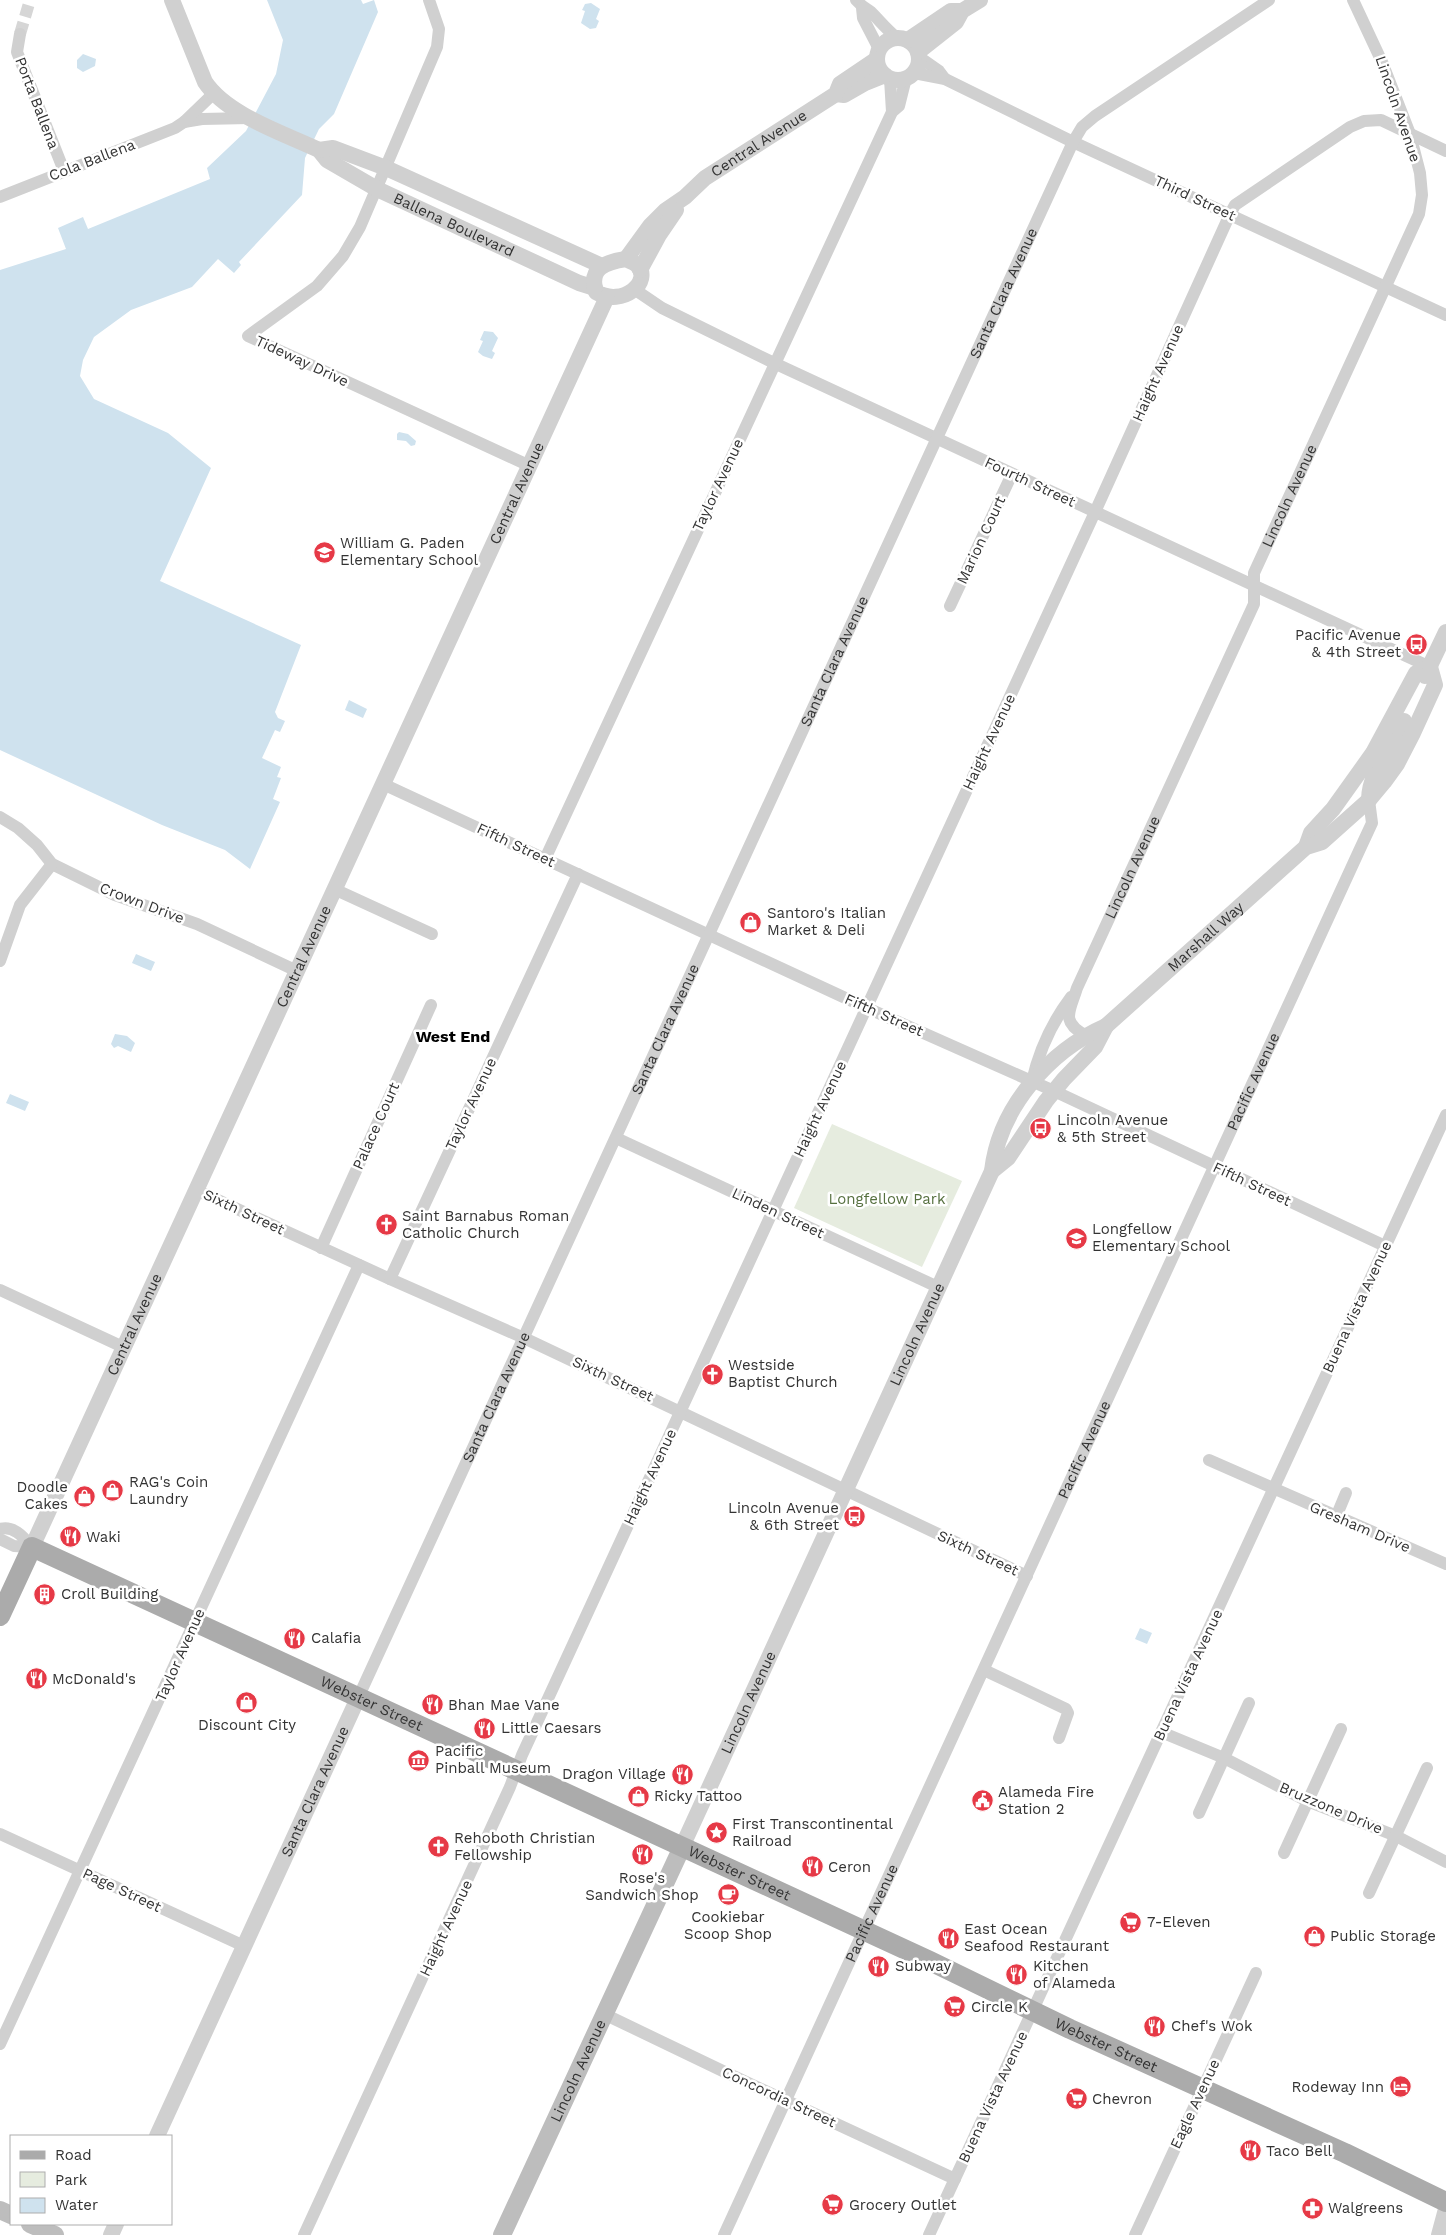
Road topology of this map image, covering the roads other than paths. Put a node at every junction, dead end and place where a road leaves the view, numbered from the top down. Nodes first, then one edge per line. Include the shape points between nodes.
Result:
1 (172, 0) edge
2 (429, 0) edge
3 (980, 0) edge
4 (1269, 0) edge
5 (1353, 0) edge
6 (859, 4) edge
7 (20, 34) tunnel mouth
8 (878, 54) junction
9 (905, 61) junction
10 (213, 94) junction
11 (836, 94) junction
12 (251, 118) junction
13 (184, 122) junction
14 (1410, 134) junction
15 (1073, 142) junction
16 (319, 150) junction
17 (1446, 150) edge
18 (386, 168) junction
19 (64, 171) junction
20 (377, 189) junction
21 (0, 196) edge
22 (685, 197) junction
23 (1230, 214) junction
24 (626, 259) junction
25 (602, 266) junction
26 (640, 270) junction
27 (1386, 288) junction
28 (634, 290) junction
29 (601, 293) junction
30 (1446, 315) edge
31 (774, 363) junction
32 (936, 439) junction
33 (530, 466) junction
34 (1012, 474) junction
35 (1095, 512) junction
36 (1255, 587) junction
37 (950, 606) dead end
38 (1446, 632) edge
39 (1430, 667) junction
40 (383, 784) junction
41 (1369, 800) junction
42 (0, 817) edge
43 (1306, 847) junction
44 (545, 859) junction
45 (52, 864) junction
46 (578, 874) junction
47 (334, 889) junction
48 (432, 934) dead end
49 (710, 934) junction
50 (0, 961) edge
51 (297, 971) junction
52 (1077, 988) junction
53 (431, 1005) dead end
54 (867, 1008) junction
55 (1106, 1026) junction
56 (1084, 1035) junction
57 (1032, 1081) junction
58 (1054, 1091) junction
59 (1446, 1115) edge
60 (616, 1138) junction
61 (1016, 1144) junction
62 (1214, 1167) junction
63 (992, 1171) junction
64 (196, 1190) junction
65 (773, 1210) junction
66 (1385, 1246) junction
67 (321, 1248) junction
68 (359, 1265) junction
69 (390, 1280) junction
70 (940, 1288) junction
71 (0, 1290) edge
72 (524, 1338) junction
73 (124, 1346) junction
74 (680, 1411) junction
75 (1209, 1460) dead end
76 (846, 1490) junction
77 (1273, 1490) junction
78 (1346, 1493) dead end
79 (1336, 1517) junction
80 (0, 1529) edge
81 (0, 1539) edge
82 (32, 1548) junction
83 (1446, 1564) edge
84 (1027, 1576) junction
85 (0, 1616) edge
86 (195, 1623) junction
87 (984, 1670) junction
88 (358, 1698) junction
89 (1249, 1704) dead end
90 (1341, 1729) dead end
91 (1161, 1732) junction
92 (1059, 1738) dead end
93 (1224, 1758) junction
94 (1427, 1768) dead end
95 (516, 1771) junction
96 (1307, 1802) junction
97 (1199, 1813) dead end
98 (0, 1834) edge
99 (1396, 1836) junction
100 (682, 1847) junction
101 (1284, 1853) dead end
102 (1446, 1862) edge
103 (80, 1871) junction
104 (1369, 1893) dead end
105 (864, 1932) junction
106 (244, 1946) junction
107 (1256, 1973) dead end
108 (1032, 2010) junction
109 (604, 2014) junction
110 (0, 2044) edge
111 (1202, 2089) junction
112 (786, 2100) junction
113 (156, 2135) edge
114 (955, 2179) junction
115 (1446, 2202) edge
116 (1446, 2209) edge
117 (32, 2225) edge
118 (55, 2235) edge
119 (304, 2235) edge
120 (502, 2235) edge
121 (724, 2235) edge
122 (929, 2235) edge
123 (1135, 2235) edge
124 (1439, 2235) edge

1 - 10 street, Ballena Boulevard
2 - 18 street, Tideway Drive via 439,28 436,47
3 - 9 street, Central Avenue via 962,12 951,11
4 - 15 street, Santa Clara Avenue via 1095,116 1082,127
5 - 14 street, Lincoln Avenue
6 - 8 street, Third Street
6 - 9 street, Third Street via 870,11
7 - 19 street, Porta Ballena via 17,52
8 - 9 street, Central Avenue via 884,44
8 - 9 street via 881,71
8 - 11 street, Central Avenue via 840,84
9 - 11 street, Central Avenue via 844,95
9 - 15 street, Third Street
9 - 31 street, Taylor Avenue via 892,112
10 - 12 street, Ballena Boulevard
10 - 13 street, Cola Ballena
11 - 22 street, Central Avenue via 705,178
12 - 13 street, Cola Ballena
12 - 16 street, Ballena Boulevard
13 - 19 street, Cola Ballena
14 - 17 street, Haight Avenue
14 - 23 street, Haight Avenue via 1381,120 1364,120 1235,205
14 - 27 street, Lincoln Avenue via 1422,195 1419,214
15 - 23 street, Third Street
15 - 32 street, Santa Clara Avenue
16 - 18 street, Ballena Boulevard via 333,148
16 - 20 street, Ballena Boulevard via 327,160
18 - 20 street, Tideway Drive
18 - 25 street, Ballena Boulevard
19 - 21 street, Cola Ballena
20 - 29 street, Ballena Boulevard
20 - 33 street, Tideway Drive via 360,227 342,256 317,286 248,336
22 - 24 street, Central Avenue via 650,226
22 - 26 street, Central Avenue
23 - 27 street, Third Street
23 - 35 street, Haight Avenue
24 - 25 street
24 - 26 street
25 - 29 street via 593,283
26 - 28 street
27 - 30 street, Third Street
27 - 36 street, Lincoln Avenue via 1254,573
28 - 29 street via 620,298
28 - 31 street, Fourth Street via 662,308
29 - 33 street, Central Avenue
31 - 32 street, Fourth Street
31 - 44 street, Taylor Avenue
32 - 34 street, Fourth Street
32 - 49 street, Santa Clara Avenue
33 - 40 street, Central Avenue
34 - 35 street, Fourth Street
34 - 37 street, Marion Court
35 - 36 street, Fourth Street
35 - 54 street, Haight Avenue
36 - 39 street, Fourth Street
36 - 52 street, Lincoln Avenue via 1254,604
38 - 39 street
39 - 41 street via 1375,773 1369,787
39 - 43 street, Marshall Way via 1416,674 1354,782 1311,833
40 - 44 street, Fifth Street
40 - 47 street, Central Avenue
41 - 43 street, Marshall Way via 1322,842
41 - 62 street, Pacific Avenue via 1372,823
42 - 45 street, Crown Drive via 37,845
43 - 55 street, Marshall Way
44 - 46 street, Fifth Street
45 - 50 street via 20,905
45 - 51 street, Crown Drive via 114,895 197,924
46 - 49 street, Fifth Street
46 - 69 street, Taylor Avenue
47 - 48 street
47 - 51 street, Central Avenue
49 - 54 street, Fifth Street
49 - 60 street, Santa Clara Avenue
51 - 64 street, Central Avenue
52 - 56 street, Lincoln Avenue via 1068,1018 1070,1026
52 - 57 street, Lincoln Avenue via 1060,1012 1035,1065
53 - 67 street, Palace Court
54 - 57 street, Fifth Street
54 - 65 street, Haight Avenue
55 - 56 street, Marshall Way
55 - 58 street, Marshall Way via 1095,1047
56 - 57 street, Marshall Way
57 - 58 street, Fifth Street
57 - 61 street
57 - 63 street, Lincoln Avenue via 994,1152
58 - 61 street, Lincoln Avenue
58 - 62 street, Fifth Street
59 - 66 street, Buena Vista Avenue
60 - 65 street, Linden Street
60 - 72 street, Santa Clara Avenue
61 - 63 street, Lincoln Avenue via 1008,1158
62 - 66 street, Fifth Street
62 - 84 street, Pacific Avenue
63 - 70 street, Lincoln Avenue
64 - 67 street, Sixth Street
64 - 73 street, Central Avenue
65 - 70 street, Linden Street
65 - 74 street, Haight Avenue
66 - 77 street, Buena Vista Avenue
67 - 68 street, Sixth Street
68 - 69 street, Sixth Street
68 - 86 street, Taylor Avenue
69 - 72 street, Sixth Street
70 - 76 street, Lincoln Avenue
71 - 73 street
72 - 74 street, Sixth Street
72 - 88 street, Santa Clara Avenue
73 - 82 street, Central Avenue
74 - 76 street, Sixth Street
74 - 95 street, Haight Avenue
75 - 77 street, Gresham Drive
76 - 84 street, Sixth Street
76 - 100 street, Lincoln Avenue
77 - 79 street, Gresham Drive
77 - 91 street, Buena Vista Avenue
78 - 79 street
79 - 83 street, Gresham Drive
80 - 82 street, Webster Street via 20,1534
81 - 82 street, Webster Street via 14,1546
82 - 85 main road, Central Avenue
82 - 86 main road, Webster Street
84 - 87 street, Pacific Avenue
86 - 88 main road, Webster Street
86 - 103 street, Taylor Avenue
87 - 92 street via 1066,1709 1068,1713
87 - 105 street, Pacific Avenue
88 - 95 main road, Webster Street
88 - 106 street, Santa Clara Avenue
89 - 93 street
90 - 96 street
91 - 93 street, Bruzzone Drive
91 - 108 street, Buena Vista Avenue
93 - 96 street, Bruzzone Drive
93 - 97 street
94 - 99 street
95 - 100 main road, Webster Street
95 - 119 street, Haight Avenue
96 - 99 street, Bruzzone Drive
96 - 101 street
98 - 103 street, Page Street
99 - 102 street, Bruzzone Drive
99 - 104 street
100 - 105 main road, Webster Street
100 - 109 main road, Lincoln Avenue
103 - 106 street, Page Street
103 - 110 street, Taylor Avenue
105 - 108 main road, Webster Street
105 - 112 street, Pacific Avenue
106 - 113 street, Santa Clara Avenue
107 - 111 street, Eagle Avenue
108 - 111 main road, Webster Street
108 - 114 street, Buena Vista Avenue
109 - 112 street, Concordia Street
109 - 120 main road, Lincoln Avenue
111 - 115 main road, Webster Street
111 - 123 street, Eagle Avenue
112 - 114 street, Concordia Street
112 - 121 street, Pacific Avenue
114 - 122 street, Buena Vista Avenue
116 - 124 street
117 - 118 main road

